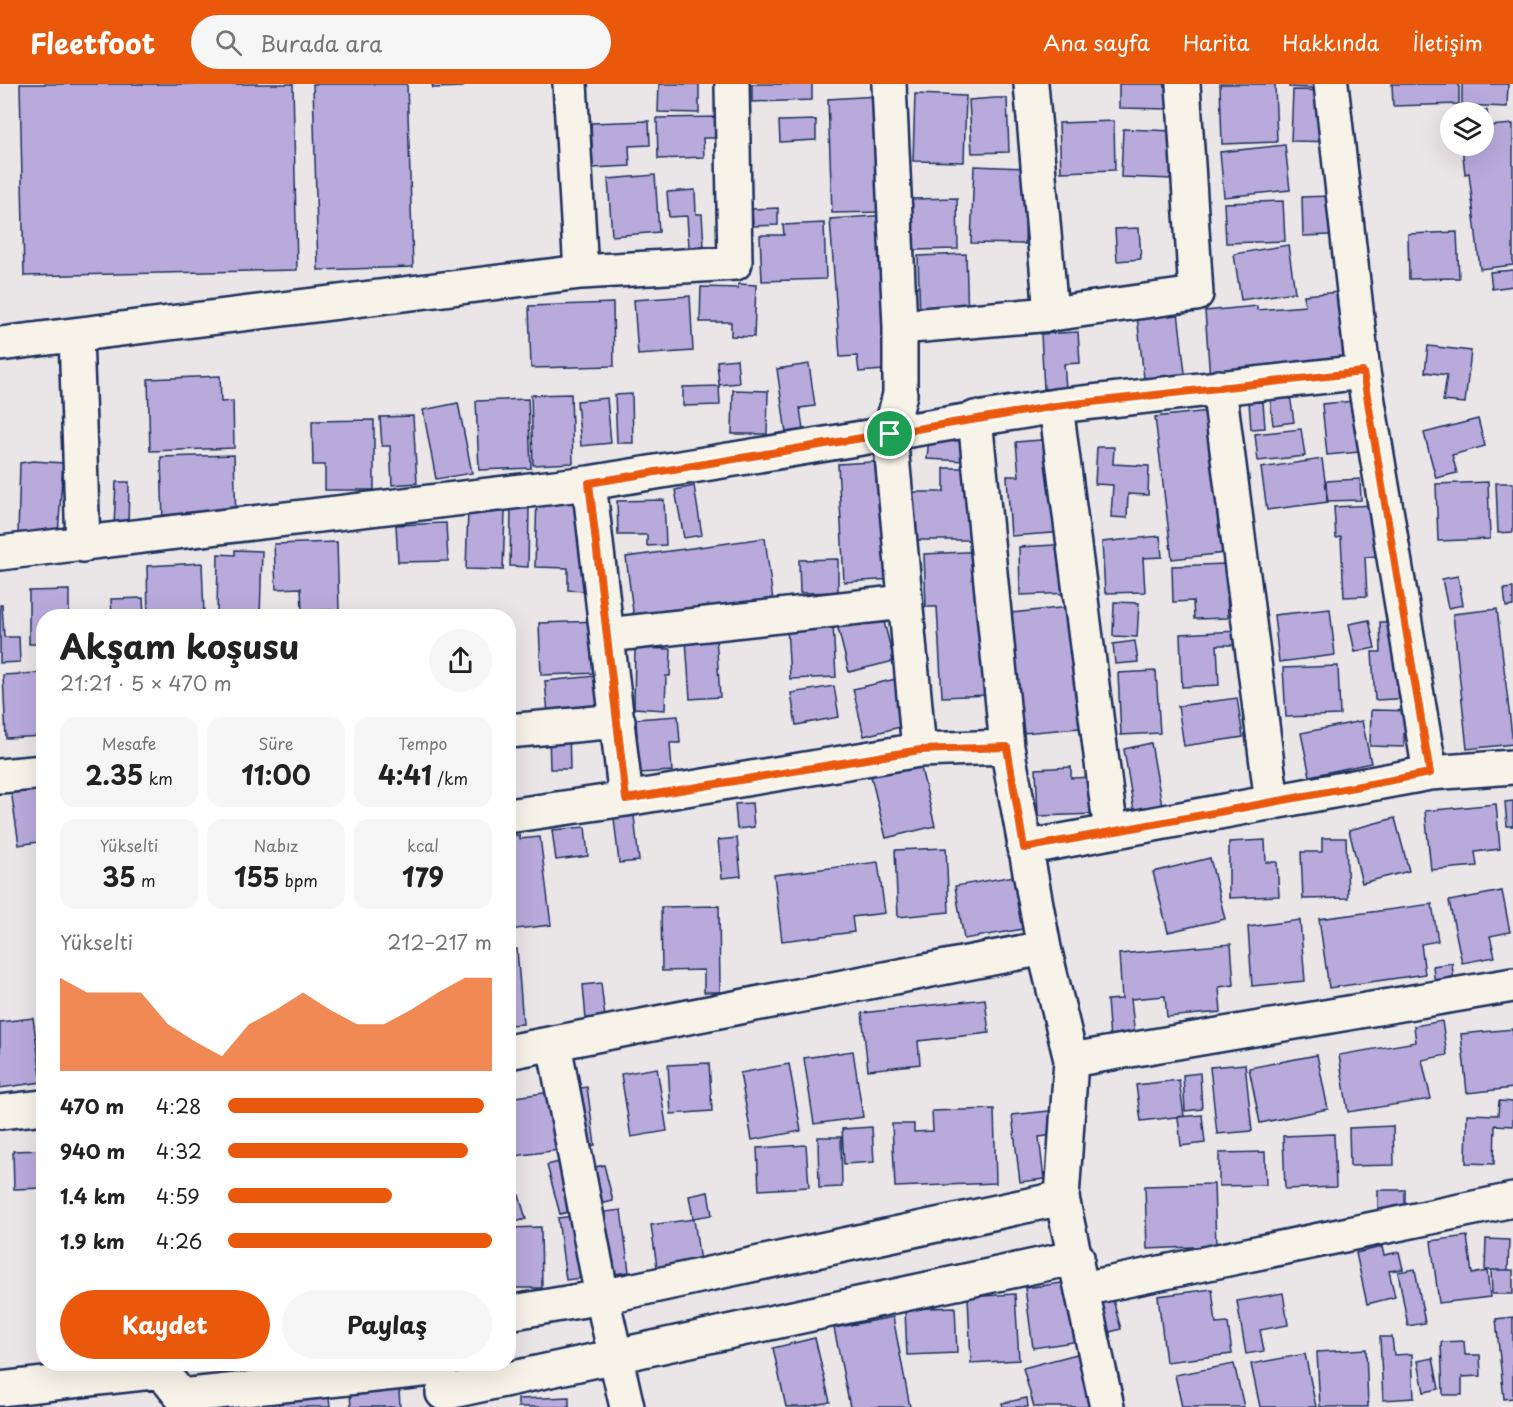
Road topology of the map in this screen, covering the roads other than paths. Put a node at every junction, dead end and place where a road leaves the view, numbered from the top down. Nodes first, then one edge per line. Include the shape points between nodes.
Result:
1 (570, 84) edge
2 (732, 84) edge
3 (889, 84) edge
4 (1031, 84) edge
5 (1183, 84) edge
6 (1331, 84) edge
7 (580, 272) junction
8 (1051, 314) junction
9 (900, 327) junction
10 (76, 335) junction
11 (0, 344) edge
12 (1363, 372) junction
13 (1219, 387) junction
14 (1056, 406) junction
15 (975, 418) junction
16 (890, 434) junction
17 (589, 483) junction
18 (83, 545) junction
19 (0, 553) edge
20 (904, 602) junction
21 (607, 635) junction
22 (618, 722) junction
23 (516, 730) edge
24 (1007, 747) junction
25 (920, 750) junction
26 (1513, 767) edge
27 (36, 773) edge
28 (1430, 773) junction
29 (0, 776) edge
30 (626, 799) junction
31 (1272, 803) junction
32 (516, 815) edge
33 (1111, 832) junction
34 (1024, 848) junction
35 (1044, 948) junction
36 (1513, 985) edge
37 (554, 1044) junction
38 (516, 1051) edge
39 (1071, 1060) junction
40 (36, 1108) edge
41 (0, 1112) edge
42 (1062, 1198) junction
43 (1513, 1200) edge
44 (1077, 1257) junction
45 (1083, 1289) junction
46 (602, 1297) junction
47 (516, 1312) edge
48 (617, 1355) junction
49 (133, 1371) edge
50 (165, 1371) edge
51 (442, 1383) edge
52 (0, 1389) edge
53 (627, 1407) edge
54 (1107, 1407) edge

1 - 7 street
2 - 7 street via 735,263
3 - 9 street
4 - 8 street
5 - 8 street via 1196,294
6 - 12 street
7 - 10 street
8 - 9 street
9 - 16 street via 900,394
10 - 11 street
10 - 18 street
12 - 13 street
12 - 28 street
13 - 14 street
13 - 31 street
14 - 15 street
14 - 33 street
15 - 16 street
15 - 24 street
16 - 17 street
16 - 20 street
17 - 18 street
17 - 21 street
18 - 19 street
20 - 21 street
20 - 25 street
21 - 22 street
22 - 23 street
22 - 30 street
24 - 25 street
24 - 34 street
25 - 30 street
26 - 28 street
27 - 29 street
28 - 31 street
30 - 32 street
31 - 33 street
33 - 34 street
34 - 35 street
35 - 37 street
35 - 39 street
36 - 39 street
37 - 38 street
37 - 46 street
39 - 42 street
40 - 41 street
42 - 44 street
42 - 46 street
43 - 45 street
44 - 45 street
44 - 48 street
45 - 54 street
46 - 47 street
46 - 48 street
48 - 51 street
48 - 53 street
49 - 52 street
50 - 51 street via 181,1396

